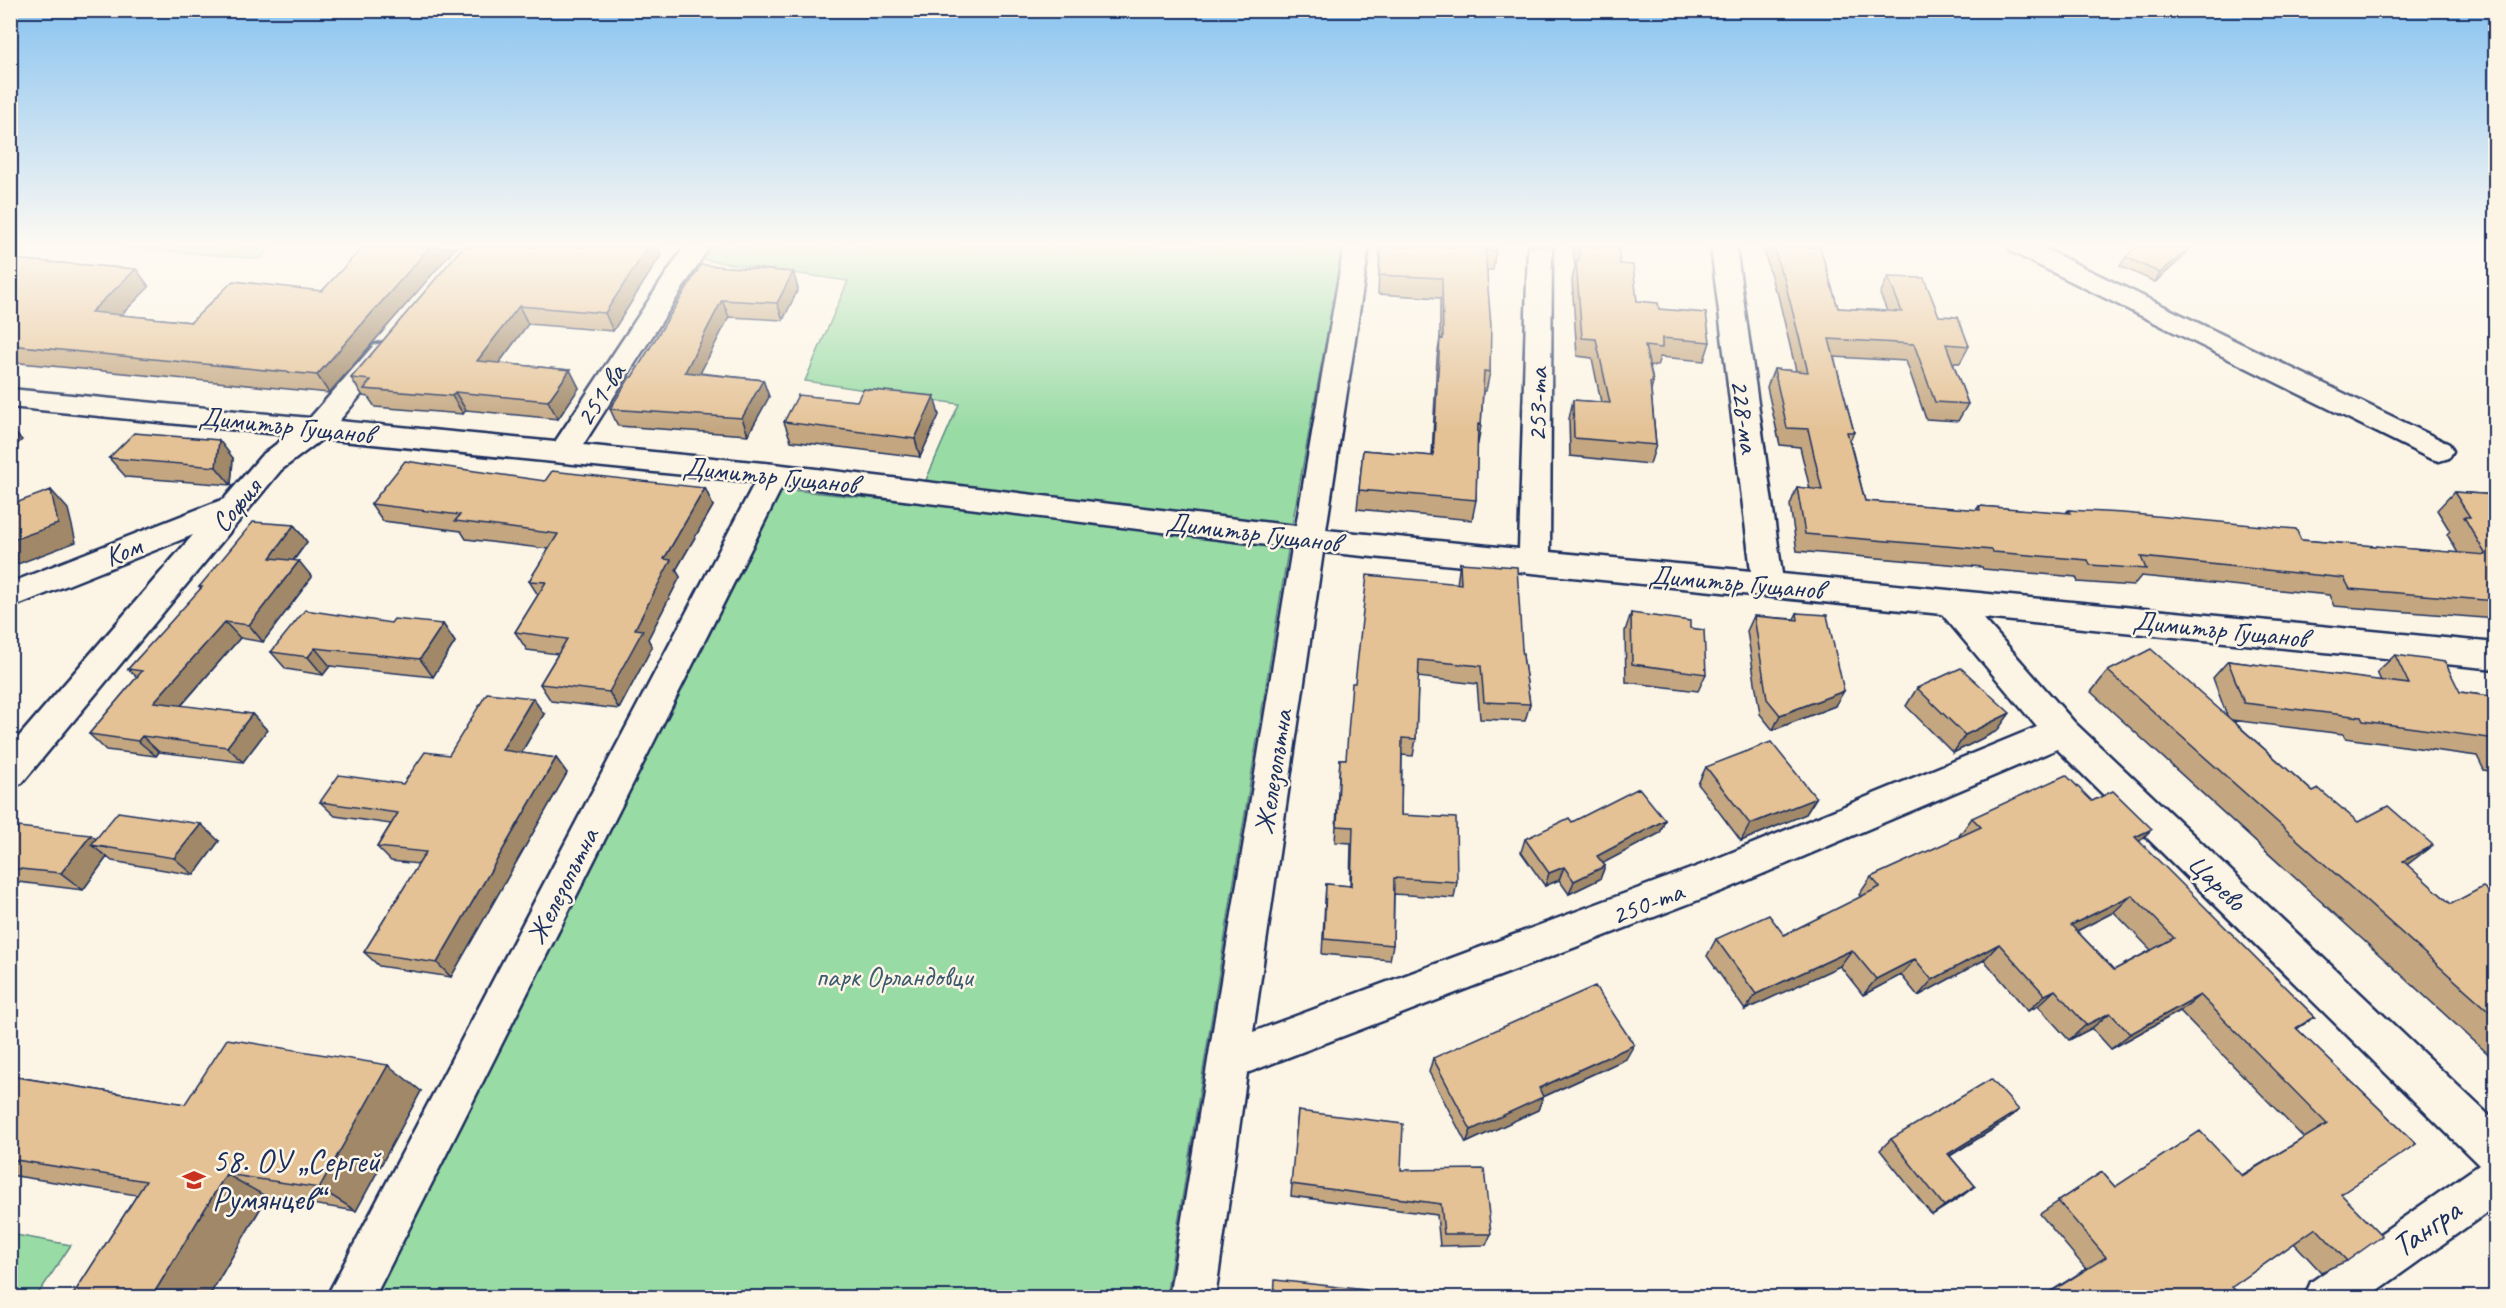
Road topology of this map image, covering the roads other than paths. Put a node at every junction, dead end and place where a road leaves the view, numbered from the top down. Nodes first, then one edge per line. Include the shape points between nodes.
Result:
1 (657, 308) edge
2 (1348, 308) edge
3 (1539, 308) edge
4 (1731, 308) edge
5 (2146, 308) edge
6 (403, 329) edge
7 (10, 398) edge
8 (317, 428) junction
9 (2439, 451) dead end
10 (562, 453) junction
11 (774, 474) junction
12 (235, 506) junction
13 (1309, 539) junction
14 (1534, 562) junction
15 (1768, 585) junction
16 (10, 596) edge
17 (1950, 602) junction
18 (2496, 656) edge
19 (2062, 732) junction
20 (10, 773) edge
21 (1228, 1061) junction
22 (2496, 1152) edge
23 (2496, 1179) edge
24 (349, 1298) edge
25 (1192, 1298) edge
26 (2327, 1298) edge

1 - 10 street, 251-ва
2 - 13 street, Железопътна
3 - 14 street, 253-та
4 - 15 street, 228-ма
5 - 9 street
6 - 8 street, София
7 - 8 street, Димитър Гущанов
8 - 10 street, Димитър Гущанов
8 - 12 street, София via 271,463
10 - 11 street, Димитър Гущанов
11 - 13 street, Димитър Гущанов
11 - 24 street, Железопътна
12 - 16 street, Ком
12 - 20 street, София
13 - 14 street, Димитър Гущанов
13 - 21 street, Железопътна
14 - 15 street, Димитър Гущанов
15 - 17 street, Димитър Гущанов
17 - 18 street, Димитър Гущанов
17 - 19 street, Царево
19 - 21 street, 250-та via 1714,878
19 - 22 street, Царево
21 - 25 street, Железопътна
23 - 26 street, Тангра

